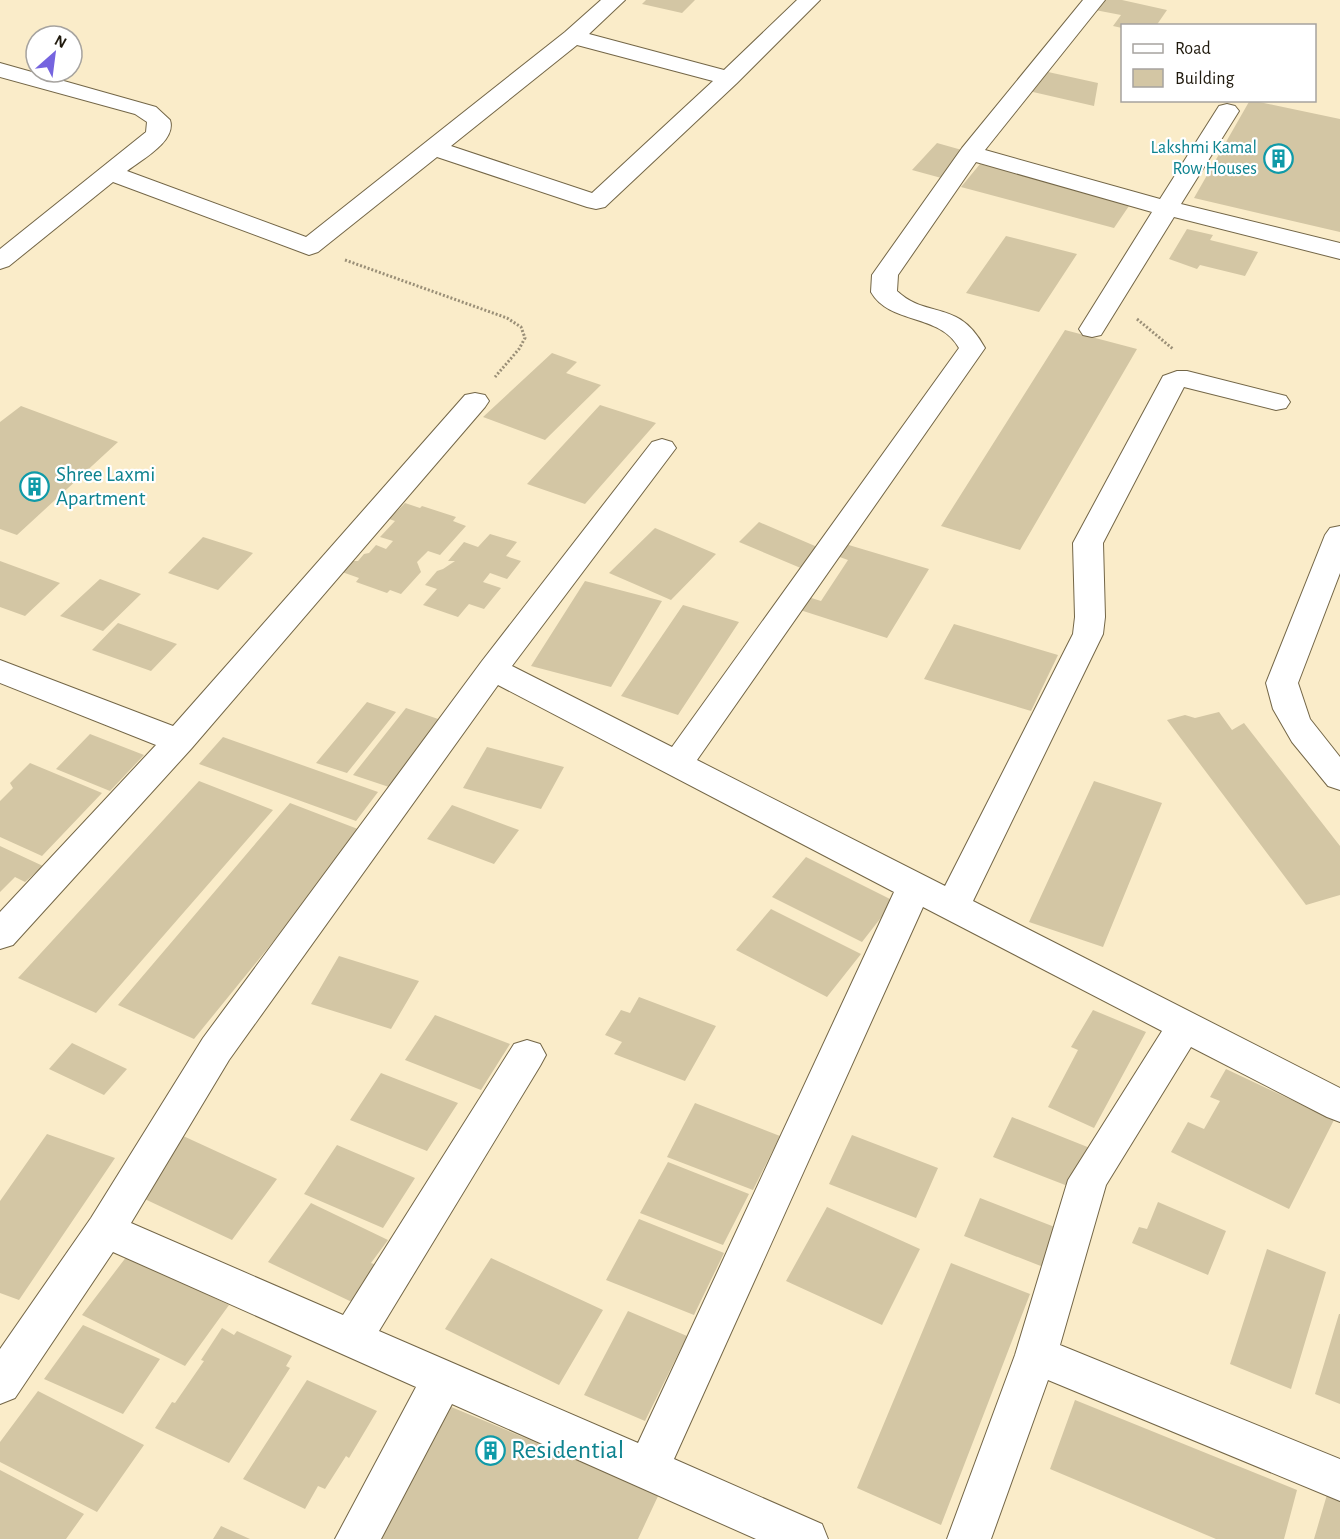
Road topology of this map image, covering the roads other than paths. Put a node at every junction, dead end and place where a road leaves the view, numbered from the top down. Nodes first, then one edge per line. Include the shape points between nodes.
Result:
1 (614, 0) edge
2 (809, 0) edge
3 (1094, 0) edge
4 (573, 37) junction
5 (0, 70) edge
6 (729, 78) junction
7 (1227, 111) dead end
8 (433, 148) junction
9 (970, 153) junction
10 (110, 173) junction
11 (1166, 208) junction
12 (1340, 251) edge
13 (0, 261) edge
14 (1092, 329) dead end
15 (475, 400) road end
16 (1276, 402) dead end
17 (662, 448) dead end
18 (1340, 535) edge
19 (493, 669) junction
20 (0, 671) edge
21 (179, 741) junction
22 (676, 764) junction
23 (1340, 778) edge
24 (914, 887) junction
25 (952, 907) junction
26 (0, 935) edge
27 (1184, 1027) junction
28 (527, 1054) dead end
29 (1340, 1106) edge
30 (105, 1230) junction
31 (351, 1340) junction
32 (1036, 1355) junction
33 (443, 1379) junction
34 (0, 1384) edge
35 (648, 1469) junction
36 (1340, 1480) edge
37 (357, 1539) edge
38 (806, 1539) edge
39 (969, 1539) edge

1 - 4 street
2 - 6 street
3 - 9 street
4 - 6 street
4 - 8 street
5 - 10 street via 143,108 156,116 161,122 156,136
6 - 8 street via 596,202
7 - 11 street
8 - 10 street via 309,247
9 - 11 street
9 - 22 street via 897,256 885,275 883,287 885,294 895,301 950,323 972,348
10 - 13 street
11 - 12 street
11 - 14 street
15 - 21 street
16 - 25 street via 1188,379 1173,382 1088,543 1088,634
17 - 19 street
18 - 23 street via 1282,683 1284,698 1295,719 1315,751
19 - 22 street
19 - 30 street via 216,1049
20 - 21 street
21 - 26 street
22 - 24 street
24 - 25 street
24 - 35 street
25 - 27 street
27 - 29 street
27 - 32 street via 1088,1180
28 - 31 street
30 - 31 street
30 - 34 street
31 - 33 street
32 - 36 street
32 - 39 street
33 - 35 street
33 - 37 street
35 - 38 street

